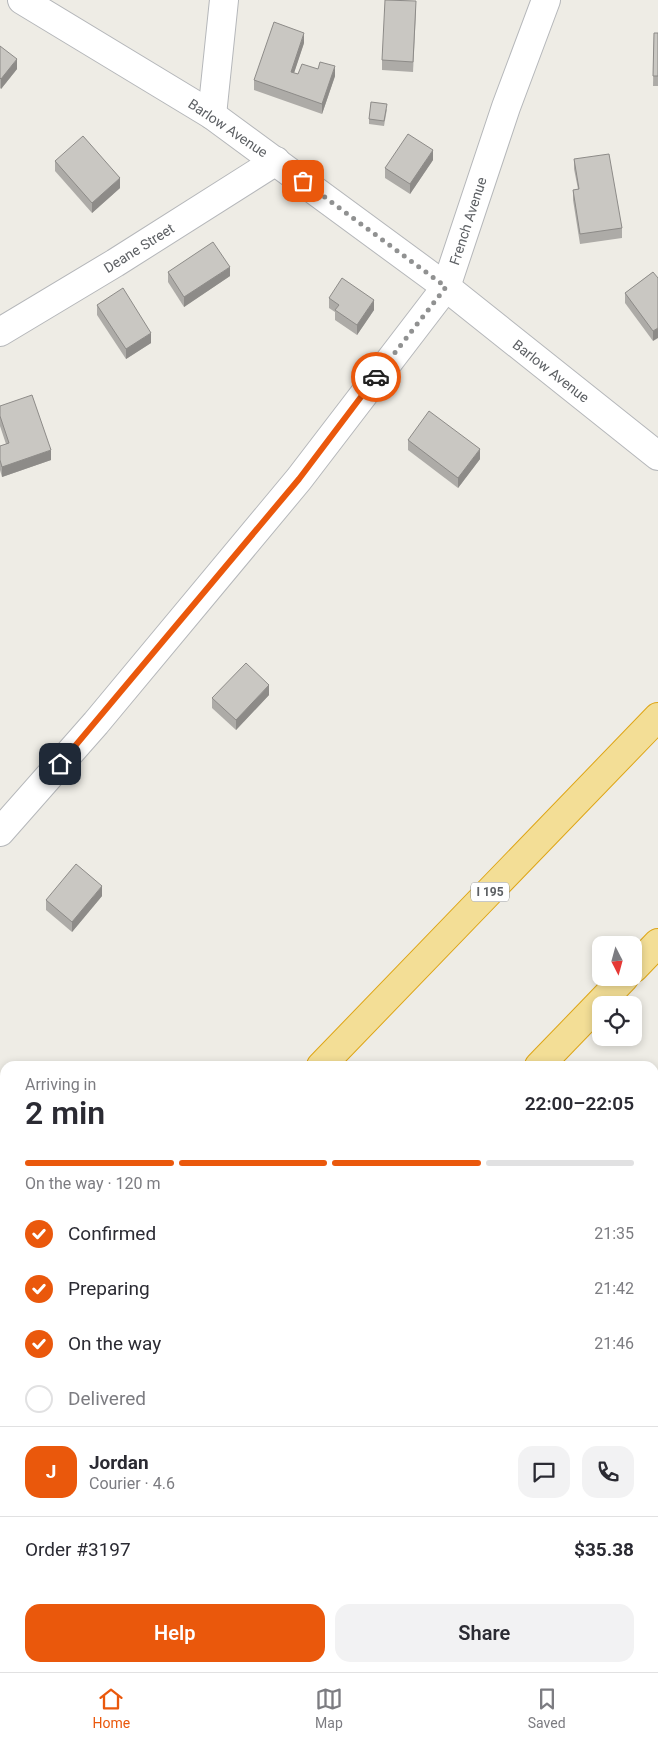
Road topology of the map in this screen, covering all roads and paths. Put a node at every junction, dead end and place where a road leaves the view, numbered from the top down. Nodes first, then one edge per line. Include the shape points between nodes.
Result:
1 (22, 0) edge
2 (224, 0) edge
3 (546, 0) edge
4 (212, 115) junction
5 (276, 161) junction
6 (446, 287) junction
7 (0, 332) edge
8 (658, 456) edge
9 (658, 717) edge
10 (0, 832) edge
11 (658, 943) edge
12 (642, 960) edge
13 (616, 986) edge
14 (326, 1061) edge
15 (544, 1061) edge

1 - 4 street, Barlow Avenue
2 - 4 street
3 - 6 street, French Avenue via 506,107
4 - 5 street, Barlow Avenue
5 - 6 street, Barlow Avenue
5 - 7 street, Deane Street
6 - 8 street, Barlow Avenue
6 - 10 street, French Avenue via 299,479 96,724
9 - 14 highway, I 195
11 - 12 highway
13 - 15 highway

